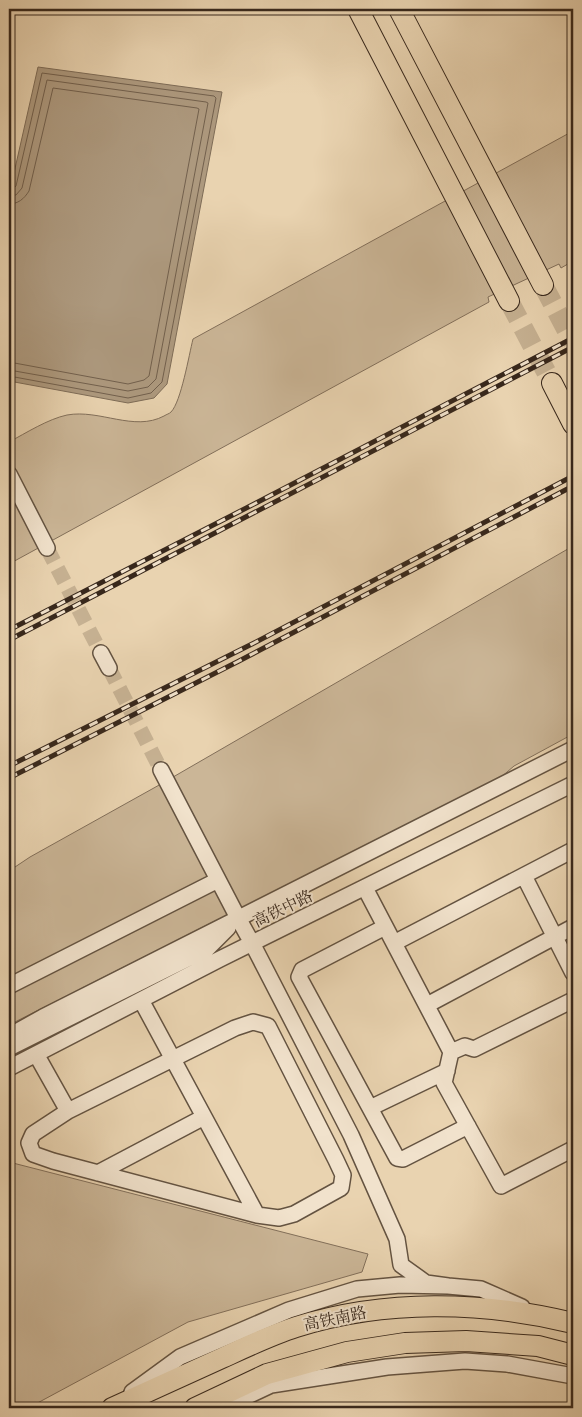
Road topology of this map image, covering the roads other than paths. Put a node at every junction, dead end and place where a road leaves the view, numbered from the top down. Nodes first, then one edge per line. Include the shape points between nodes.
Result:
1 (358, 9) edge
2 (399, 9) edge
3 (543, 285) tunnel mouth
4 (509, 301) tunnel mouth
5 (552, 383) tunnel mouth
6 (573, 424) edge
7 (9, 474) edge
8 (47, 548) tunnel mouth
9 (101, 653) tunnel mouth
10 (109, 668) tunnel mouth
11 (573, 749) edge
12 (161, 770) tunnel mouth
13 (573, 784) edge
14 (573, 850) edge
15 (524, 876) junction
16 (218, 880) junction
17 (365, 888) junction
18 (238, 918) junction
19 (385, 926) junction
20 (573, 927) edge
21 (555, 937) junction
22 (252, 943) junction
23 (394, 943) junction
24 (573, 973) edge
25 (9, 986) edge
26 (141, 1000) junction
27 (573, 1000) edge
28 (427, 1005) junction
29 (9, 1036) edge
30 (9, 1048) edge
31 (451, 1052) junction
32 (36, 1054) junction
33 (173, 1059) junction
34 (9, 1068) edge
35 (447, 1071) junction
36 (370, 1108) junction
37 (68, 1112) junction
38 (204, 1117) junction
39 (468, 1126) junction
40 (573, 1149) edge
41 (98, 1173) junction
42 (257, 1214) junction
43 (401, 1265) junction
44 (448, 1286) junction
45 (357, 1289) junction
46 (545, 1316) junction
47 (573, 1323) edge
48 (573, 1355) edge
49 (573, 1376) edge
50 (271, 1385) junction
51 (236, 1388) junction
52 (110, 1408) edge
53 (195, 1408) edge
54 (222, 1408) edge

1 - 4 main road
2 - 3 main road
5 - 6 main road
7 - 8 street
9 - 10 street
11 - 18 street, 高铁中路
12 - 16 street
13 - 17 street, 高铁中路
14 - 15 street
15 - 21 street
15 - 23 street
16 - 18 street
16 - 25 street
17 - 19 street
17 - 22 street, 高铁中路
18 - 22 street
18 - 29 street, 高铁中路
18 - 30 street, 高铁中路 via 206,949
19 - 23 street
19 - 36 street via 302,970 299,977
20 - 21 street
21 - 24 street
21 - 28 street
22 - 26 street, 高铁中路
22 - 43 street via 351,1135 397,1240
23 - 28 street
26 - 32 street, 高铁中路
26 - 33 street
27 - 31 street via 474,1049 465,1046
28 - 31 street
31 - 35 street
32 - 34 street, 高铁中路
32 - 37 street
33 - 37 street
33 - 38 street
33 - 42 street via 235,1028 253,1022 268,1026 343,1175 341,1188 294,1214 278,1218
35 - 36 street
35 - 39 street via 444,1083
36 - 39 street via 397,1158 403,1160
37 - 41 street via 33,1134 28,1142 33,1154
38 - 41 street
38 - 42 street
39 - 40 street via 501,1186
41 - 42 street
43 - 44 street via 426,1283
43 - 45 street via 380,1283
44 - 45 street via 400,1285
44 - 46 street via 481,1289
45 - 52 street via 289,1310 180,1357
46 - 47 main road, 高铁南路
46 - 52 main road, 高铁南路 via 481,1307 411,1306 347,1314 295,1327 252,1344
48 - 51 main road via 538,1346 466,1341 405,1343 347,1352 267,1374
49 - 50 street via 465,1360 388,1366
50 - 51 street
50 - 54 street
51 - 53 main road

